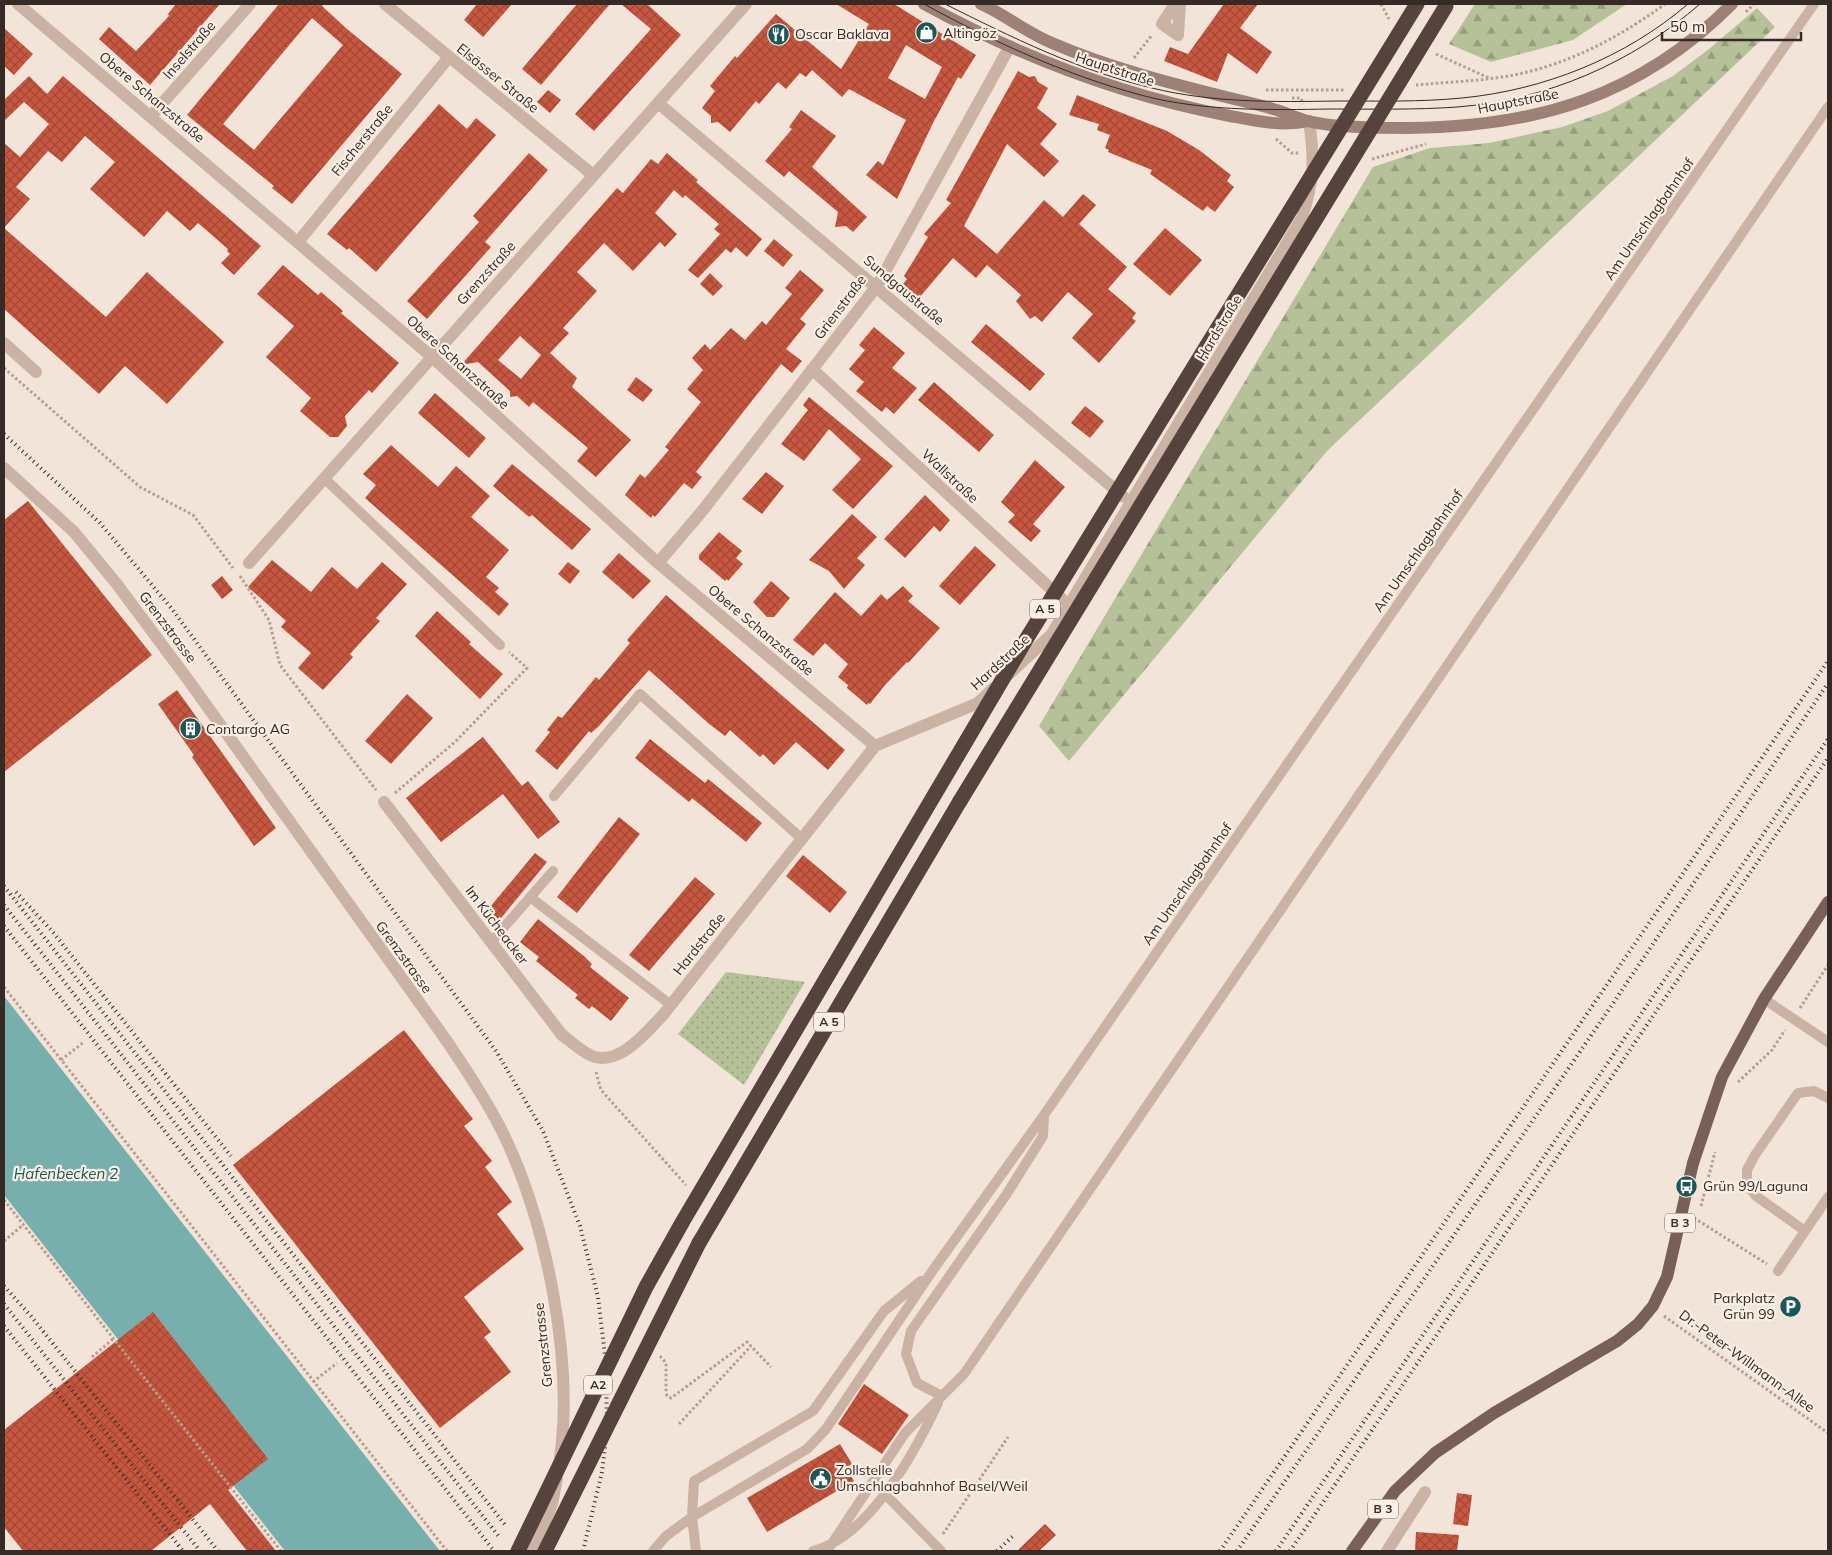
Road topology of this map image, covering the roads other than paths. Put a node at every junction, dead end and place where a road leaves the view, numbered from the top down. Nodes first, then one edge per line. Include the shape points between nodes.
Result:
1 (18, 4) edge
2 (250, 4) edge
3 (385, 4) edge
4 (746, 4) edge
5 (924, 4) edge
6 (981, 4) edge
7 (1175, 4) edge
8 (1180, 4) edge
9 (1417, 4) edge
10 (1732, 4) edge
11 (1814, 4) edge
12 (1447, 5) edge
13 (1010, 46) junction
14 (449, 57) junction
15 (658, 103) junction
16 (1828, 106) edge
17 (152, 115) junction
18 (1309, 121) junction
19 (593, 175) junction
20 (298, 242) junction
21 (877, 286) junction
22 (4, 344) edge
23 (432, 356) junction
24 (812, 369) junction
25 (36, 372) dead end
26 (4, 468) edge
27 (324, 478) junction
28 (1130, 502) junction
29 (249, 563) dead end
30 (658, 563) junction
31 (1068, 605) junction
32 (500, 645) road end
33 (875, 746) junction
34 (554, 796) dead end
35 (384, 802) road end
36 (802, 839) junction
37 (553, 871) dead end
38 (530, 897) junction
39 (1828, 902) edge
40 (491, 942) junction
41 (1764, 998) junction
42 (671, 1005) junction
43 (1828, 1042) edge
44 (596, 1057) joint
45 (1828, 1098) edge
46 (1044, 1114) junction
47 (1828, 1197) edge
48 (683, 1221) joint
49 (1805, 1231) junction
50 (698, 1243) joint
51 (933, 1270) junction
52 (1778, 1271) road end
53 (942, 1396) junction
54 (1425, 1492) dead end
55 (885, 1494) junction
56 (692, 1517) junction
57 (938, 1548) edge
58 (828, 1549) edge
59 (518, 1551) edge
60 (533, 1551) edge
61 (545, 1551) edge
62 (653, 1551) edge
63 (696, 1551) edge
64 (813, 1551) edge
65 (1352, 1551) edge
66 (1387, 1551) edge

1 - 17 street, Obere Schanzstraße
2 - 17 street, Inselstraße
3 - 14 street, Elsässer Straße
4 - 15 street, Grenzstraße
5 - 13 main road, Hauptstraße
6 - 18 main road, Hauptstraße via 1043,40 1100,61
7 - 8 street via 1162,24 1178,35
9 - 48 highway, A 5, bridge via 1027,638
10 - 18 main road, Hauptstraße via 1668,58 1632,79 1567,107 1525,118 1443,128 1382,128
11 - 46 lane, Am Umschlagbahnhof
12 - 50 highway, A 5, bridge via 960,801
13 - 18 main road, Hauptstraße via 1114,86 1196,110 1292,125
13 - 21 street, Grienstraße
14 - 19 street, Elsässer Straße
14 - 20 street, Fischerstraße
15 - 19 street, Grenzstraße
15 - 21 street, Sundgaustraße
16 - 53 lane via 964,1374
17 - 20 street, Obere Schanzstraße
18 - 28 street, Hardstraße via 1313,172 1302,218
19 - 23 street, Grenzstraße
20 - 23 street, Obere Schanzstraße
21 - 24 street, Grienstraße
21 - 28 street, Sundgaustraße
22 - 25 street
23 - 27 street, Grenzstraße
23 - 30 street, Obere Schanzstraße
24 - 30 street, Grienstraße
24 - 31 street, Wallstraße
26 - 60 street, Grenzstrasse via 74,532 189,680 470,1075 503,1133 528,1195 551,1279 562,1381 563,1438 557,1478 552,1504
27 - 29 street, Grenzstraße
27 - 32 lane
28 - 31 street, Hardstraße
30 - 33 street, Obere Schanzstraße
31 - 33 street, Hardstraße via 1051,635 978,703
33 - 36 street, Hardstraße
34 - 36 lane via 640,694
35 - 40 street, Im Kücheacker
36 - 42 street, Hardstraße
37 - 38 lane
38 - 40 lane
38 - 42 lane
39 - 41 main road, B 3
40 - 44 street, Im Kücheacker via 562,1036
41 - 43 lane
41 - 65 main road, B 3 via 1722,1077 1698,1149 1666,1277 1652,1306 1638,1324 1617,1341 1494,1413 1435,1452 1395,1491
42 - 44 street, Hardstraße via 634,1045 612,1056
45 - 49 lane via 1814,1090 1798,1093 1747,1170 1747,1185 1756,1196
46 - 51 lane, Am Umschlagbahnhof
46 - 53 lane via 1043,1136 911,1331 906,1354 917,1384
47 - 49 lane
48 - 59 highway, A2, bridge via 646,1287
49 - 52 lane
50 - 61 highway, A2, bridge
51 - 56 lane via 826,1429 807,1449
51 - 56 lane via 884,1311 813,1411 694,1481
53 - 55 lane via 921,1440
53 - 58 lane via 905,1433
54 - 66 street
55 - 57 lane
55 - 58 lane via 877,1506
56 - 62 lane via 666,1536
56 - 63 lane
58 - 64 lane

